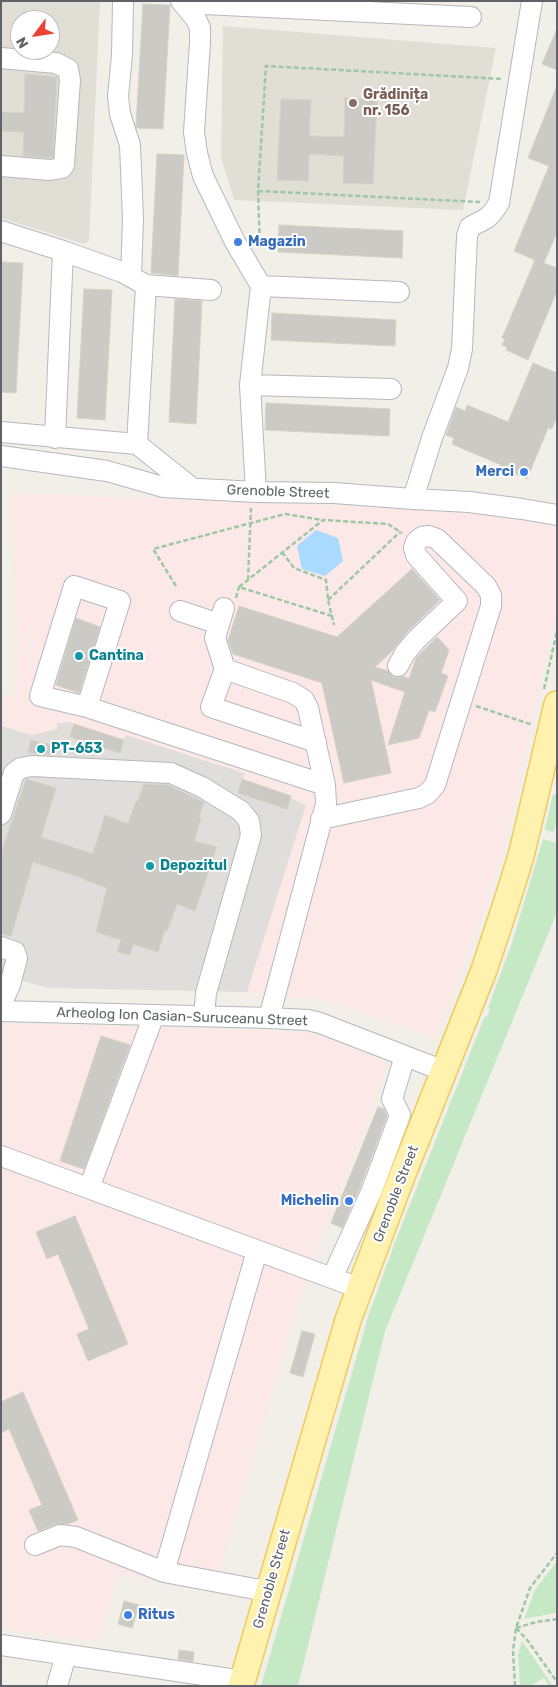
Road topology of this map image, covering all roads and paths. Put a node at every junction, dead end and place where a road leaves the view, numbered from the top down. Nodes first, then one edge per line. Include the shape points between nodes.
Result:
1 (123, 1) edge
2 (532, 1) edge
3 (185, 5) edge
4 (472, 17) dead end
5 (1, 58) edge
6 (519, 80) junction
7 (1, 166) edge
8 (258, 190) junction
9 (499, 204) junction
10 (1, 231) edge
11 (63, 251) junction
12 (260, 257) dead end
13 (138, 281) junction
14 (261, 286) junction
15 (211, 290) dead end
16 (399, 292) dead end
17 (250, 385) junction
18 (392, 390) dead end
19 (1, 432) edge
20 (55, 438) junction
21 (137, 444) junction
22 (1, 456) edge
23 (192, 488) junction
24 (254, 498) junction
25 (413, 499) junction
26 (557, 516) edge
27 (323, 520) junction
28 (251, 523) junction
29 (408, 537) junction
30 (282, 552) junction
31 (248, 580) junction
32 (176, 586) dead end
33 (328, 600) junction
34 (180, 611) dead end
35 (332, 616) junction
36 (334, 625) dead end
37 (557, 631) edge
38 (398, 666) dead end
39 (225, 669) junction
40 (550, 701) edge
41 (461, 702) junction
42 (87, 707) junction
43 (537, 726) dead end
44 (316, 742) junction
45 (325, 785) junction
46 (1, 814) edge
47 (321, 820) junction
48 (1, 947) edge
49 (1, 1005) edge
50 (1, 1011) edge
51 (154, 1015) junction
52 (204, 1016) junction
53 (269, 1018) junction
54 (405, 1056) junction
55 (444, 1071) junction
56 (1, 1156) edge
57 (389, 1179) junction
58 (89, 1188) junction
59 (257, 1250) junction
60 (332, 1278) junction
61 (360, 1288) junction
62 (35, 1545) dead end
63 (557, 1553) edge
64 (164, 1572) junction
65 (268, 1589) junction
66 (557, 1619) edge
67 (516, 1628) junction
68 (1, 1645) edge
69 (66, 1655) junction
70 (557, 1682) edge
71 (242, 1683) edge
72 (57, 1686) edge
73 (515, 1686) edge

1 - 13 street via 118,96 130,145
2 - 6 street
3 - 4 street
3 - 14 street via 200,28 194,132 203,176 218,210
5 - 7 street via 56,63 68,69 70,80 62,168
6 - 8 path via 266,66
6 - 9 street
8 - 9 path
8 - 12 path
9 - 25 street via 487,218 470,228 467,236 462,349
10 - 11 street
11 - 13 street
11 - 20 street
13 - 15 street
13 - 21 street
14 - 16 street
14 - 17 street
17 - 18 street
17 - 24 street
19 - 20 street
20 - 21 street
21 - 23 street
22 - 23 street, Grenoble Street via 107,471 163,487
23 - 24 street, Grenoble Street
24 - 25 street, Grenoble Street via 334,493
24 - 28 path
25 - 26 street, Grenoble Street via 522,508
27 - 28 path via 285,514
27 - 29 path via 388,524
27 - 30 path
28 - 31 path
28 - 32 path via 153,549
29 - 33 path
29 - 38 street via 416,555 457,601 416,640
29 - 41 street via 429,536 438,540 486,586 491,595 491,606
30 - 31 path
30 - 33 path via 294,568 326,580
31 - 35 path via 239,587
33 - 35 path
34 - 39 street via 221,616 215,638
35 - 36 path
37 - 40 path
39 - 44 street via 299,695 308,708
39 - 44 street via 211,707
40 - 55 main road, Grenoble Street via 521,856 484,970
41 - 43 path
41 - 47 street via 436,785 427,794
42 - 42 street via 40,696 74,586 120,601
42 - 45 street
44 - 45 street
45 - 47 street via 326,804
46 - 52 street via 14,773 32,766 171,773 202,787 245,816 249,820 251,836 206,993
47 - 53 street
48 - 49 street via 15,952 17,958
50 - 51 street, Arheolog Ion Casian-Suruceanu Street
51 - 52 street, Arheolog Ion Casian-Suruceanu Street
51 - 58 street
52 - 53 street, Arheolog Ion Casian-Suruceanu Street
53 - 54 street, Arheolog Ion Casian-Suruceanu Street via 320,1023
54 - 55 street, Arheolog Ion Casian-Suruceanu Street
54 - 57 street via 392,1099 400,1115
55 - 57 main road, Grenoble Street
56 - 58 street
57 - 60 street
57 - 61 main road, Grenoble Street
58 - 59 street
59 - 60 street
59 - 64 street
60 - 61 street
61 - 65 main road, Grenoble Street
62 - 64 street via 60,1535 76,1537
63 - 67 path via 530,1588
64 - 65 street
65 - 71 main road, Grenoble Street
66 - 67 path
67 - 70 path
67 - 73 path via 513,1651
68 - 69 street
69 - 71 street
69 - 72 street

